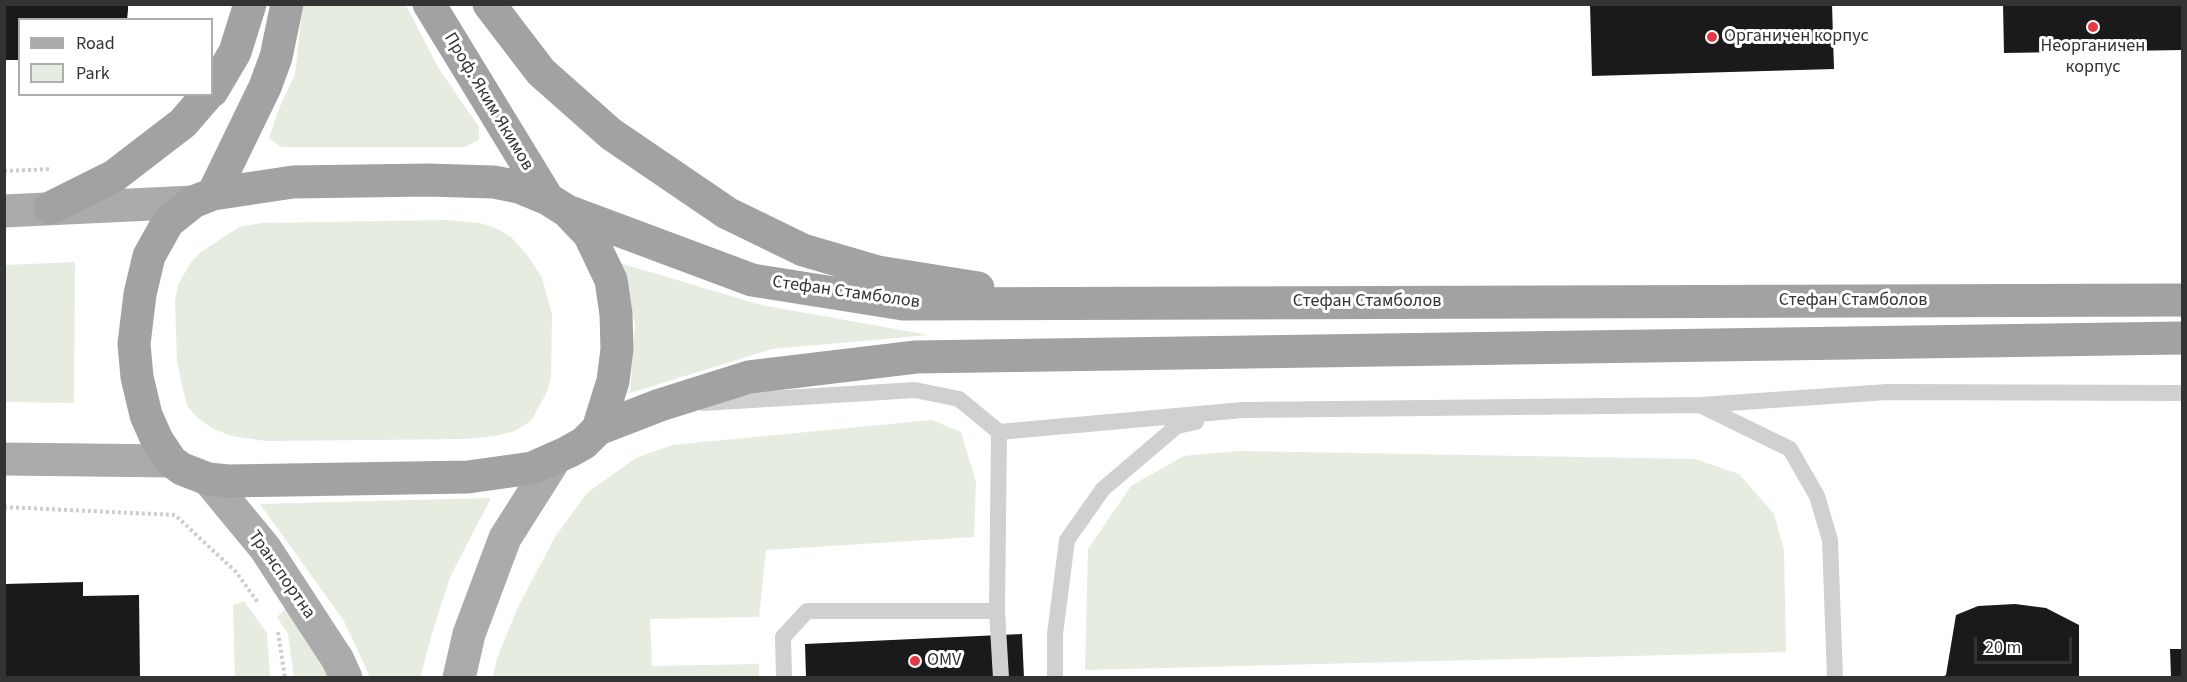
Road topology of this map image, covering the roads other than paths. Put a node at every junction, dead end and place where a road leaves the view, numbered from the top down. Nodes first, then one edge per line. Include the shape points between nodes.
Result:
1 (250, 4) edge
2 (287, 4) edge
3 (429, 4) edge
4 (489, 4) edge
5 (213, 89) edge
6 (206, 96) edge
7 (203, 198) junction
8 (557, 205) junction
9 (50, 208) junction
10 (4, 211) edge
11 (2182, 300) edge
12 (1077, 303) junction
13 (2182, 338) edge
14 (2182, 393) edge
15 (660, 405) junction
16 (1701, 405) junction
17 (1243, 410) junction
18 (597, 429) junction
19 (999, 432) junction
20 (4, 459) edge
21 (555, 459) junction
22 (171, 461) junction
23 (208, 479) junction
24 (997, 611) junction
25 (346, 678) edge
26 (459, 678) edge
27 (784, 678) edge
28 (1002, 678) edge
29 (1055, 678) edge
30 (1835, 678) edge

1 - 5 highway via 235,52
2 - 7 highway via 265,87
3 - 8 highway, Проф. Яким Якимов
4 - 12 highway via 541,72 611,134 727,213 803,250 878,273
6 - 9 highway via 183,123 114,176
7 - 8 highway, Стефан Стамболов via 293,182 428,180 494,182 519,187
7 - 9 main road
7 - 22 highway via 168,222 149,256 140,294 134,344 137,377 146,415
8 - 12 highway, Стефан Стамболов via 752,280 903,304
8 - 18 highway via 589,234 611,280 617,349 613,381
9 - 10 main road
11 - 12 highway, Стефан Стамболов
13 - 15 highway via 916,357 749,377
14 - 16 lane via 1887,392
15 - 18 highway
15 - 19 lane via 915,390 959,399
16 - 17 lane
16 - 30 lane via 1790,449 1817,496 1830,540
17 - 19 lane
17 - 29 lane via 1177,426 1103,489 1067,540 1055,634
18 - 21 highway via 584,443
19 - 24 lane
20 - 22 main road
21 - 23 highway via 532,468 468,477
21 - 26 main road via 505,538 469,634
22 - 23 highway
23 - 25 main road, Транспортна via 265,548
24 - 27 lane via 807,611 783,637
24 - 28 lane

